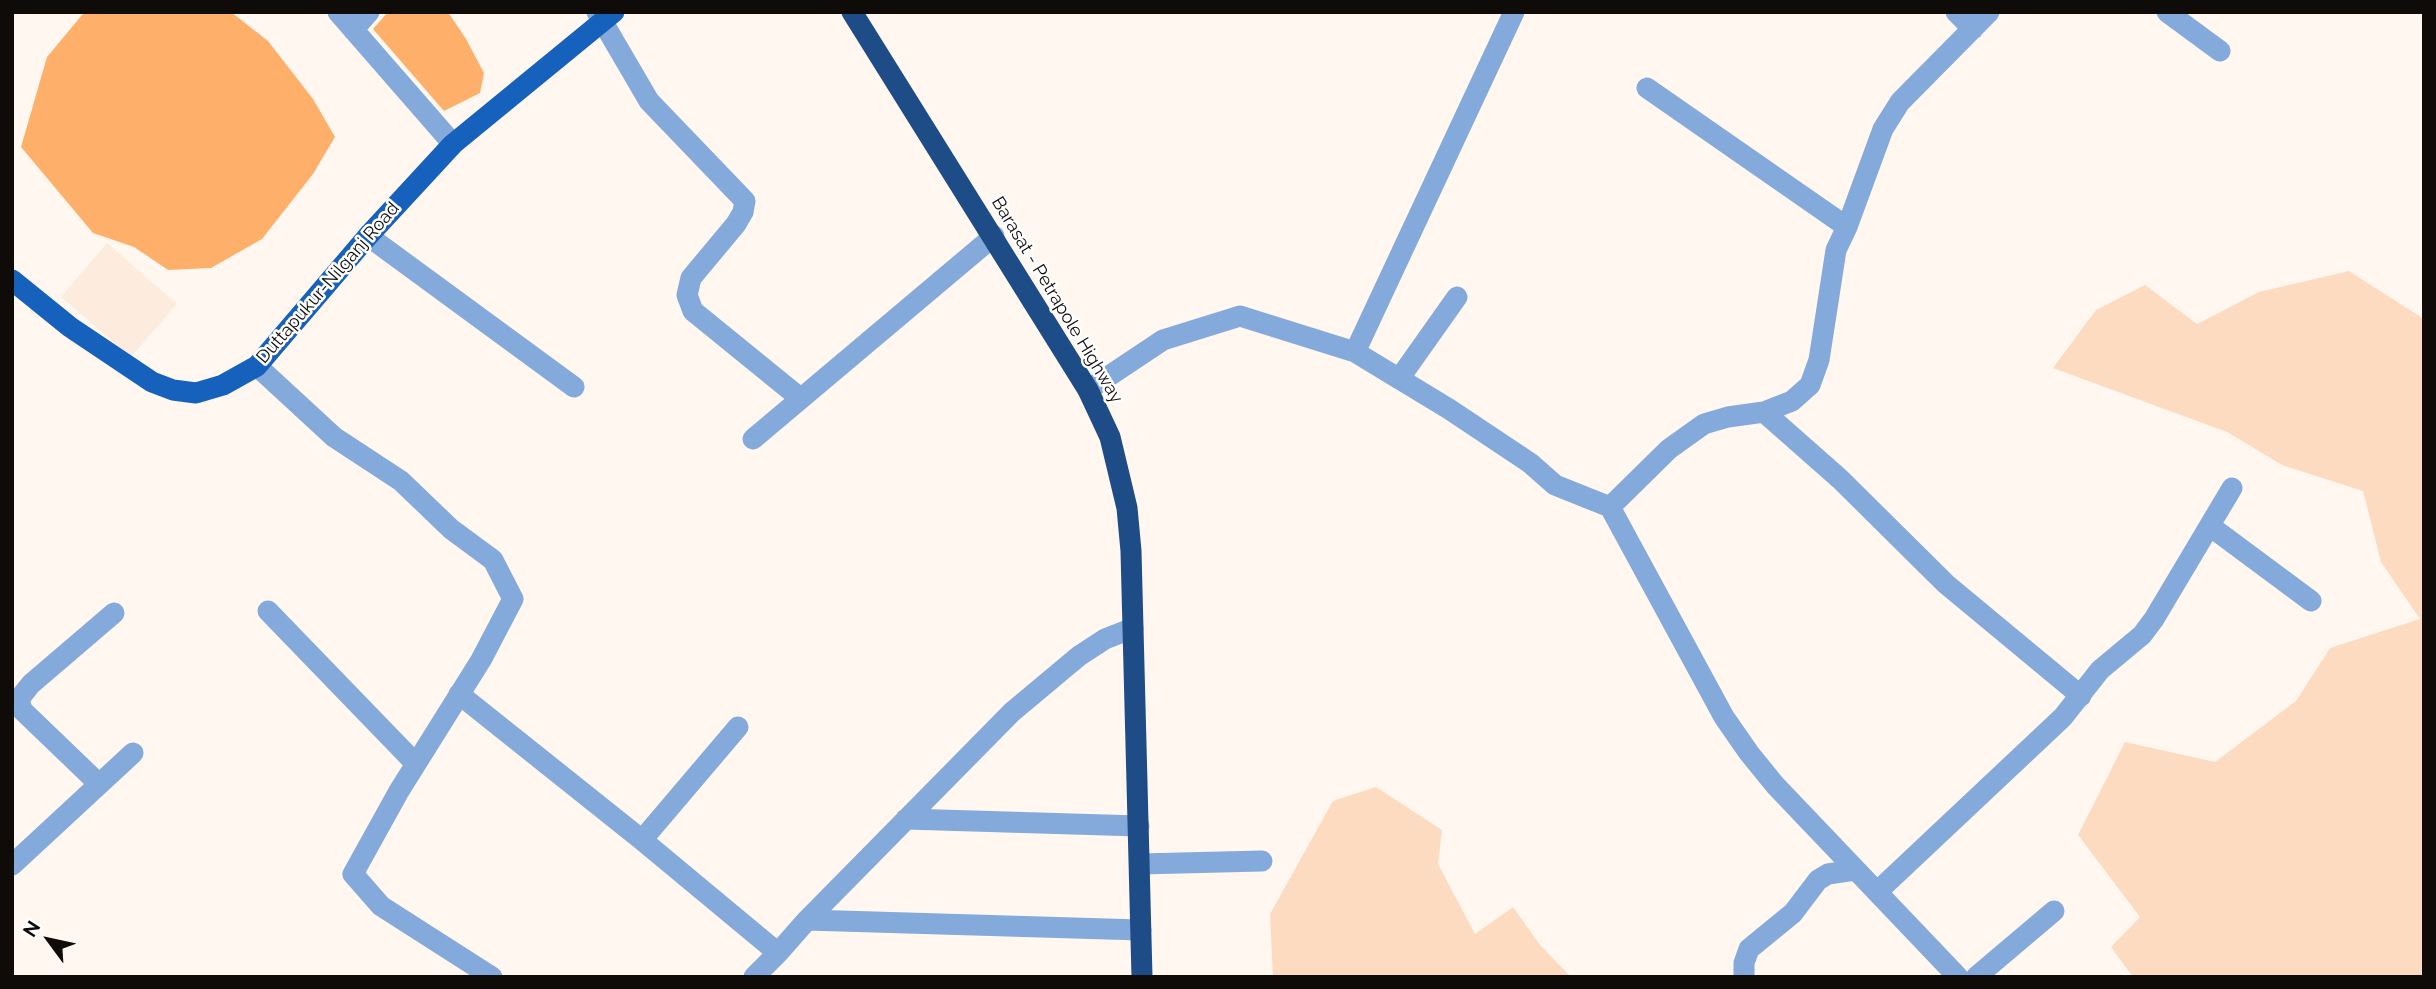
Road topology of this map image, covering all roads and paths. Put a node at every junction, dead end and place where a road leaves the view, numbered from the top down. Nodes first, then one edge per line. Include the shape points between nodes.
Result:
1 (338, 12) edge
2 (369, 12) edge
3 (852, 12) edge
4 (1514, 12) edge
5 (1956, 12) edge
6 (1989, 12) edge
7 (2167, 12) edge
8 (605, 15) edge
9 (1973, 29) junction
10 (353, 30) junction
11 (2220, 51) dead end
12 (1647, 88) dead end
13 (453, 144) junction
14 (1847, 227) junction
15 (368, 236) junction
16 (994, 236) junction
17 (12, 280) edge
18 (1457, 297) dead end
19 (1355, 352) junction
20 (257, 366) junction
21 (1399, 379) junction
22 (574, 387) dead end
23 (1088, 390) junction
24 (800, 398) junction
25 (1764, 412) junction
26 (753, 439) dead end
27 (2232, 488) dead end
28 (1609, 507) junction
29 (2210, 526) junction
30 (2311, 601) dead end
31 (268, 611) dead end
32 (114, 613) dead end
33 (1133, 628) junction
34 (459, 694) junction
35 (2081, 695) junction
36 (738, 727) dead end
37 (133, 753) dead end
38 (416, 764) junction
39 (99, 784) junction
40 (906, 819) junction
41 (1139, 826) junction
42 (642, 840) junction
43 (1262, 861) dead end
44 (1140, 864) junction
45 (12, 865) edge
46 (1855, 870) junction
47 (1877, 892) junction
48 (2053, 911) dead end
49 (807, 920) junction
50 (1141, 930) junction
51 (779, 953) junction
52 (492, 977) edge
53 (754, 977) edge
54 (1142, 977) edge
55 (1744, 977) edge
56 (1958, 977) edge
57 (1976, 977) edge

1 - 10 street
2 - 10 street
3 - 16 highway, Barasat - Petrapole Highway
4 - 19 street
5 - 9 street
6 - 9 street
7 - 11 street
8 - 13 main road, Duttapukur-Nilganj Road
8 - 24 street via 649,101 745,201 736,224 691,278 687,295 693,311
9 - 14 street via 1900,102 1883,129
10 - 13 street
12 - 14 street
13 - 15 main road, Duttapukur-Nilganj Road
14 - 25 street via 1836,250 1819,360 1810,385 1792,401
15 - 20 main road, Duttapukur-Nilganj Road
15 - 22 street
16 - 23 highway, Barasat - Petrapole Highway
16 - 24 street
17 - 20 main road, Duttapukur-Nilganj Road via 70,327 152,382 173,390 196,393 223,385
18 - 21 street
19 - 21 street
19 - 23 street via 1240,317 1163,340
20 - 34 street via 334,438 401,481 451,529 493,560 513,599
21 - 28 street via 1530,463 1555,485
23 - 33 highway, Barasat - Petrapole Highway via 1110,437 1125,497
24 - 26 street
25 - 28 street via 1704,424 1669,449
25 - 35 street via 1939,577
27 - 29 street
28 - 46 street via 1736,735 1774,785
29 - 30 street
29 - 35 street via 2142,635 2100,670
31 - 38 street
32 - 39 street via 19,699 22,710
33 - 40 street via 1105,639 1069,664 1012,712
33 - 41 highway, Barasat - Petrapole Highway
34 - 38 street
34 - 42 street
35 - 47 street via 2063,718
36 - 42 street
37 - 39 street
38 - 52 street via 353,874 381,906
39 - 45 street
40 - 41 street
40 - 49 street
41 - 44 highway, Barasat - Petrapole Highway
42 - 51 street
43 - 44 street
44 - 50 highway, Barasat - Petrapole Highway
46 - 47 street
46 - 55 street via 1818,880 1793,913 1749,949
47 - 56 street
48 - 57 street
49 - 50 street
49 - 51 street
50 - 54 highway, Barasat - Petrapole Highway
51 - 53 street

